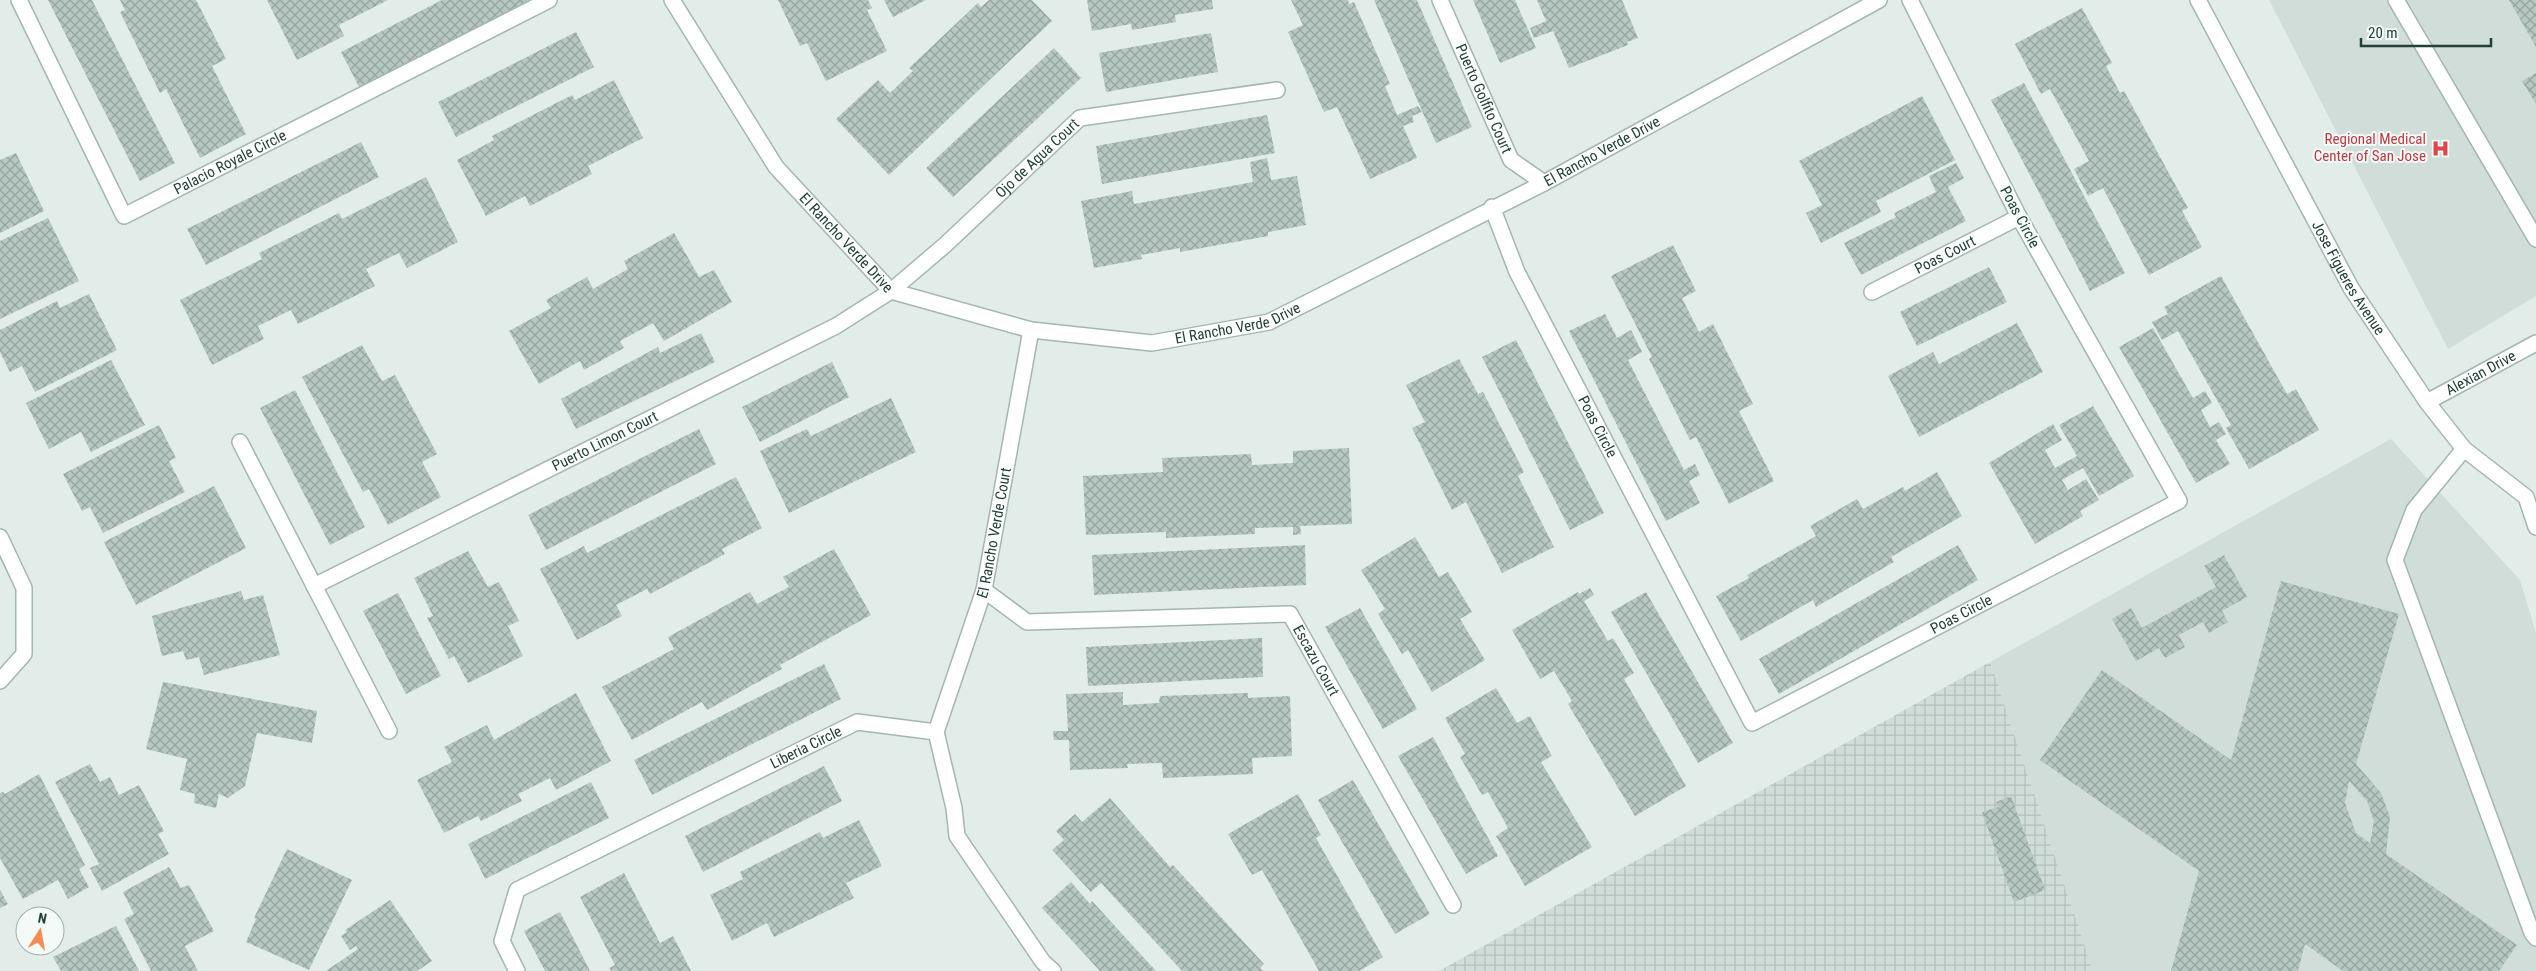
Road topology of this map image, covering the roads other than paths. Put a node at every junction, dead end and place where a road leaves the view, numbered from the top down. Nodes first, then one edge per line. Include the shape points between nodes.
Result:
1 (19, 0) edge
2 (549, 0) edge
3 (672, 0) edge
4 (1440, 0) edge
5 (1879, 0) edge
6 (1910, 0) edge
7 (2198, 0) edge
8 (2396, 0) edge
9 (1278, 90) dead end
10 (1544, 183) junction
11 (1492, 207) junction
12 (2019, 217) junction
13 (2536, 239) edge
14 (891, 291) junction
15 (1872, 292) dead end
16 (1032, 330) junction
17 (2536, 343) edge
18 (2427, 402) junction
19 (240, 442) dead end
20 (2464, 449) junction
21 (2536, 527) edge
22 (0, 537) edge
23 (314, 586) junction
24 (984, 590) junction
25 (0, 681) edge
26 (390, 731) dead end
27 (936, 732) junction
28 (1453, 905) dead end
29 (2536, 938) edge
30 (517, 971) edge
31 (1053, 971) edge

1 - 2 street, Palacio Royale Circle via 124,216
3 - 14 street, El Rancho Verde Drive via 776,167
4 - 10 street, Puerto Golfito Court via 1511,160
5 - 10 street, El Rancho Verde Drive
6 - 12 street, Poas Circle
7 - 18 street, Jose Figueres Avenue via 2351,288
8 - 13 street
9 - 14 street, Ojo de Agua Court via 1080,118 945,245
10 - 11 street, El Rancho Verde Drive
11 - 12 street, Poas Circle via 1517,272 1752,723 2179,501
11 - 16 street, El Rancho Verde Drive via 1269,322 1152,343
12 - 15 street, Poas Court
14 - 16 street, El Rancho Verde Drive
14 - 23 street, Puerto Limon Court via 836,326
16 - 24 street, El Rancho Verde Court
17 - 18 street, Alexian Drive
18 - 20 street, Jose Figueres Avenue
19 - 23 street
20 - 21 street, Jose Figueres Avenue via 2526,497
20 - 29 street via 2414,510 2395,560
22 - 25 street via 24,588 24,654
23 - 26 street
24 - 27 street, El Rancho Verde Court
24 - 28 street, Escazu Court via 1027,622 1290,614
27 - 30 street, Liberia Circle via 857,722 517,890 502,941
27 - 31 street via 954,808 957,836 1043,962

